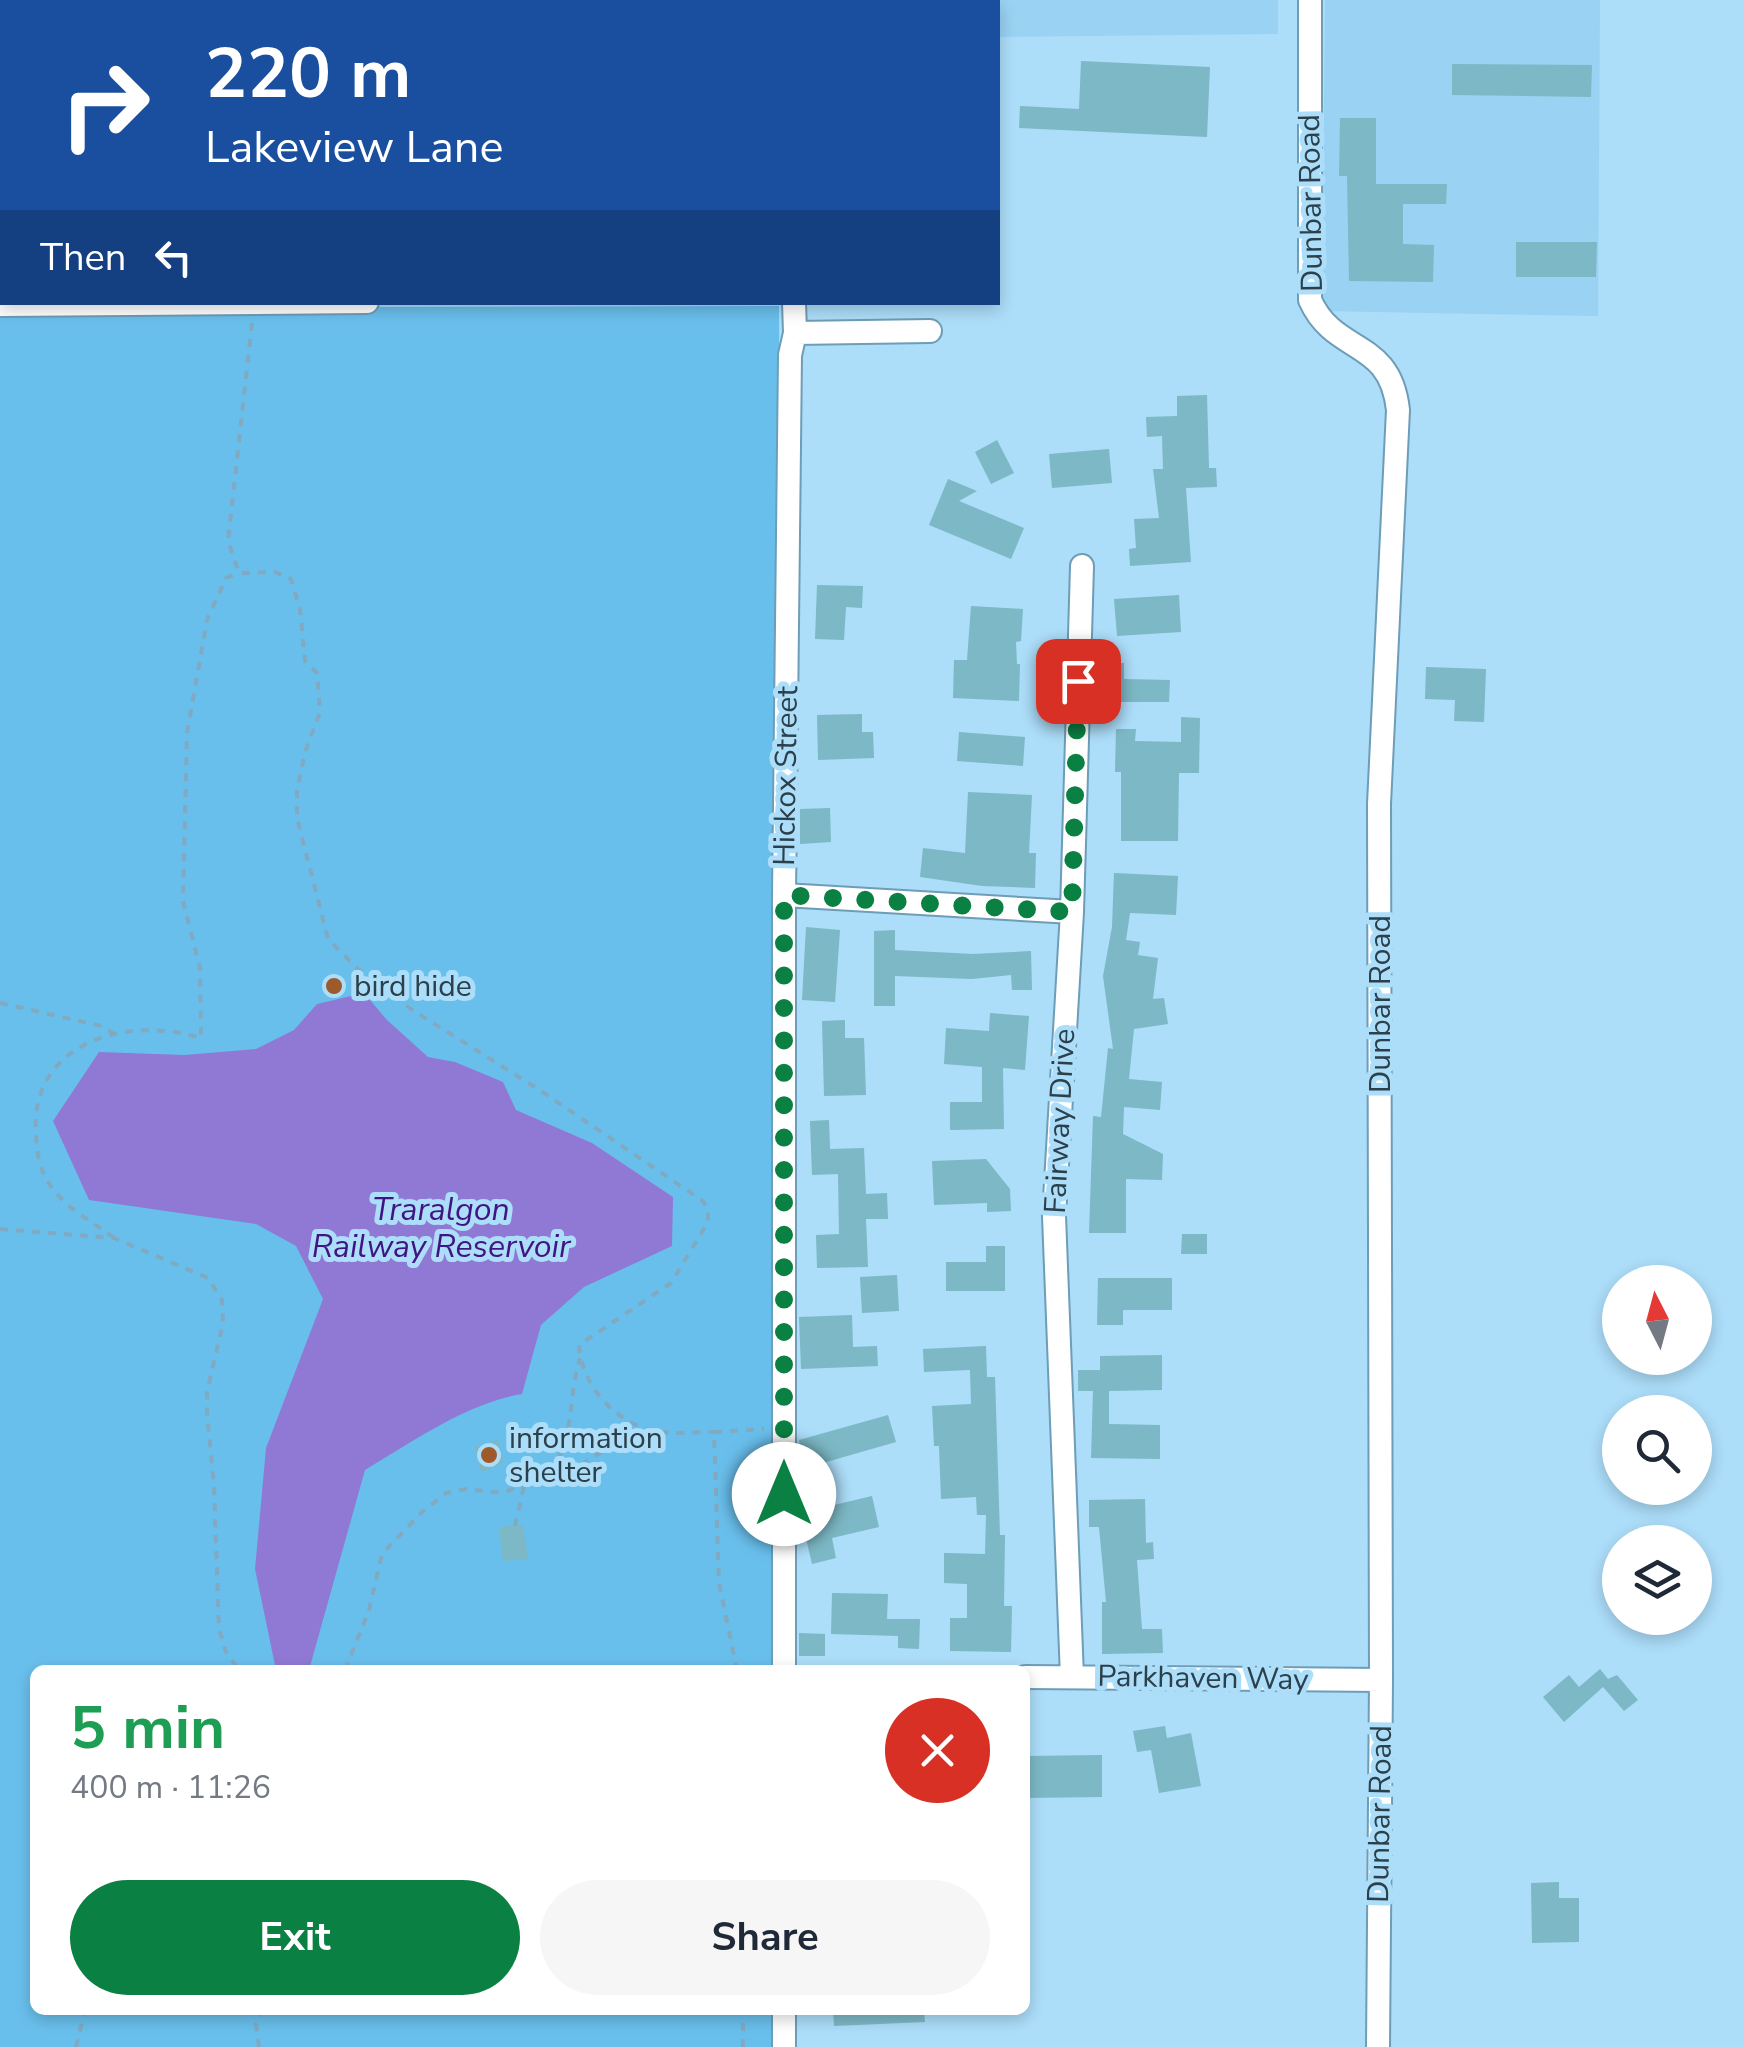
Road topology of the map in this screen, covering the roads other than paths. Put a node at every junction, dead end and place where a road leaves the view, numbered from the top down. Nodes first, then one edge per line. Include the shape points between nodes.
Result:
1 (1310, 0) edge
2 (794, 305) edge
3 (930, 330) dead end
4 (794, 333) junction
5 (1082, 566) dead end
6 (784, 895) junction
7 (1072, 912) junction
8 (784, 1665) edge
9 (1030, 1677) edge
10 (1072, 1677) junction
11 (1382, 1680) junction
12 (784, 2015) edge
13 (784, 2047) edge
14 (1378, 2047) edge

1 - 11 street, Dunbar Road via 1310,300 1327,326 1380,362 1391,376 1398,410 1379,804
2 - 4 street, Hickox Street
3 - 4 street
4 - 6 street, Hickox Street
5 - 7 street, Fairway Drive
6 - 7 street
6 - 8 street, Hickox Street
7 - 10 street, Fairway Drive via 1054,1216
9 - 10 street, Parkhaven Way
10 - 11 street, Parkhaven Way
11 - 14 street, Dunbar Road
12 - 13 street

